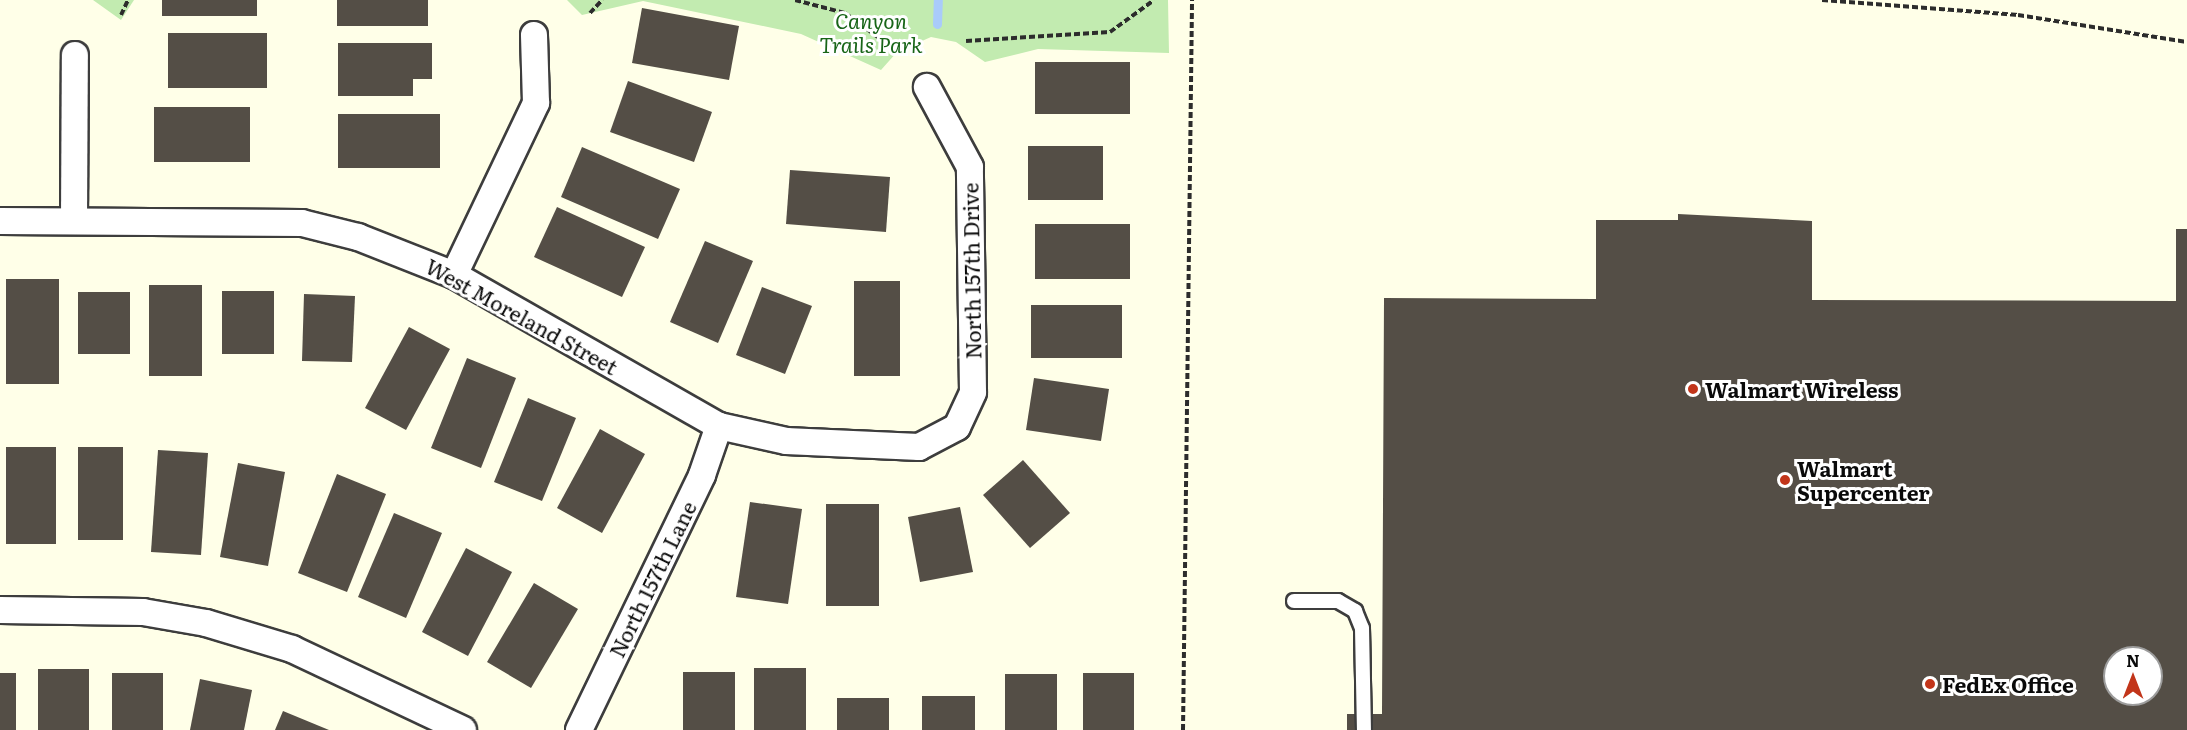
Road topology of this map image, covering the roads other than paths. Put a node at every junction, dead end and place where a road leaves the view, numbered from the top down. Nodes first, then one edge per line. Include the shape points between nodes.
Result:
1 (534, 35) dead end
2 (75, 55) dead end
3 (927, 87) dead end
4 (0, 220) edge
5 (74, 221) junction
6 (454, 275) junction
7 (719, 426) junction
8 (957, 427) joint
9 (1294, 601) dead end
10 (0, 610) edge
11 (463, 730) edge
12 (579, 730) edge
13 (1365, 730) edge

1 - 6 street via 536,103
2 - 5 street
3 - 8 street, North 157th Drive via 970,167 973,392
4 - 5 street, West Moreland Street
5 - 6 street, West Moreland Street via 302,223 358,237
6 - 7 street, West Moreland Street
7 - 8 street, West Moreland Street via 786,441 919,447
7 - 12 street, North 157th Lane via 702,475
9 - 13 lane via 1338,601 1355,611 1362,628
10 - 11 street via 143,612 206,622 291,649

